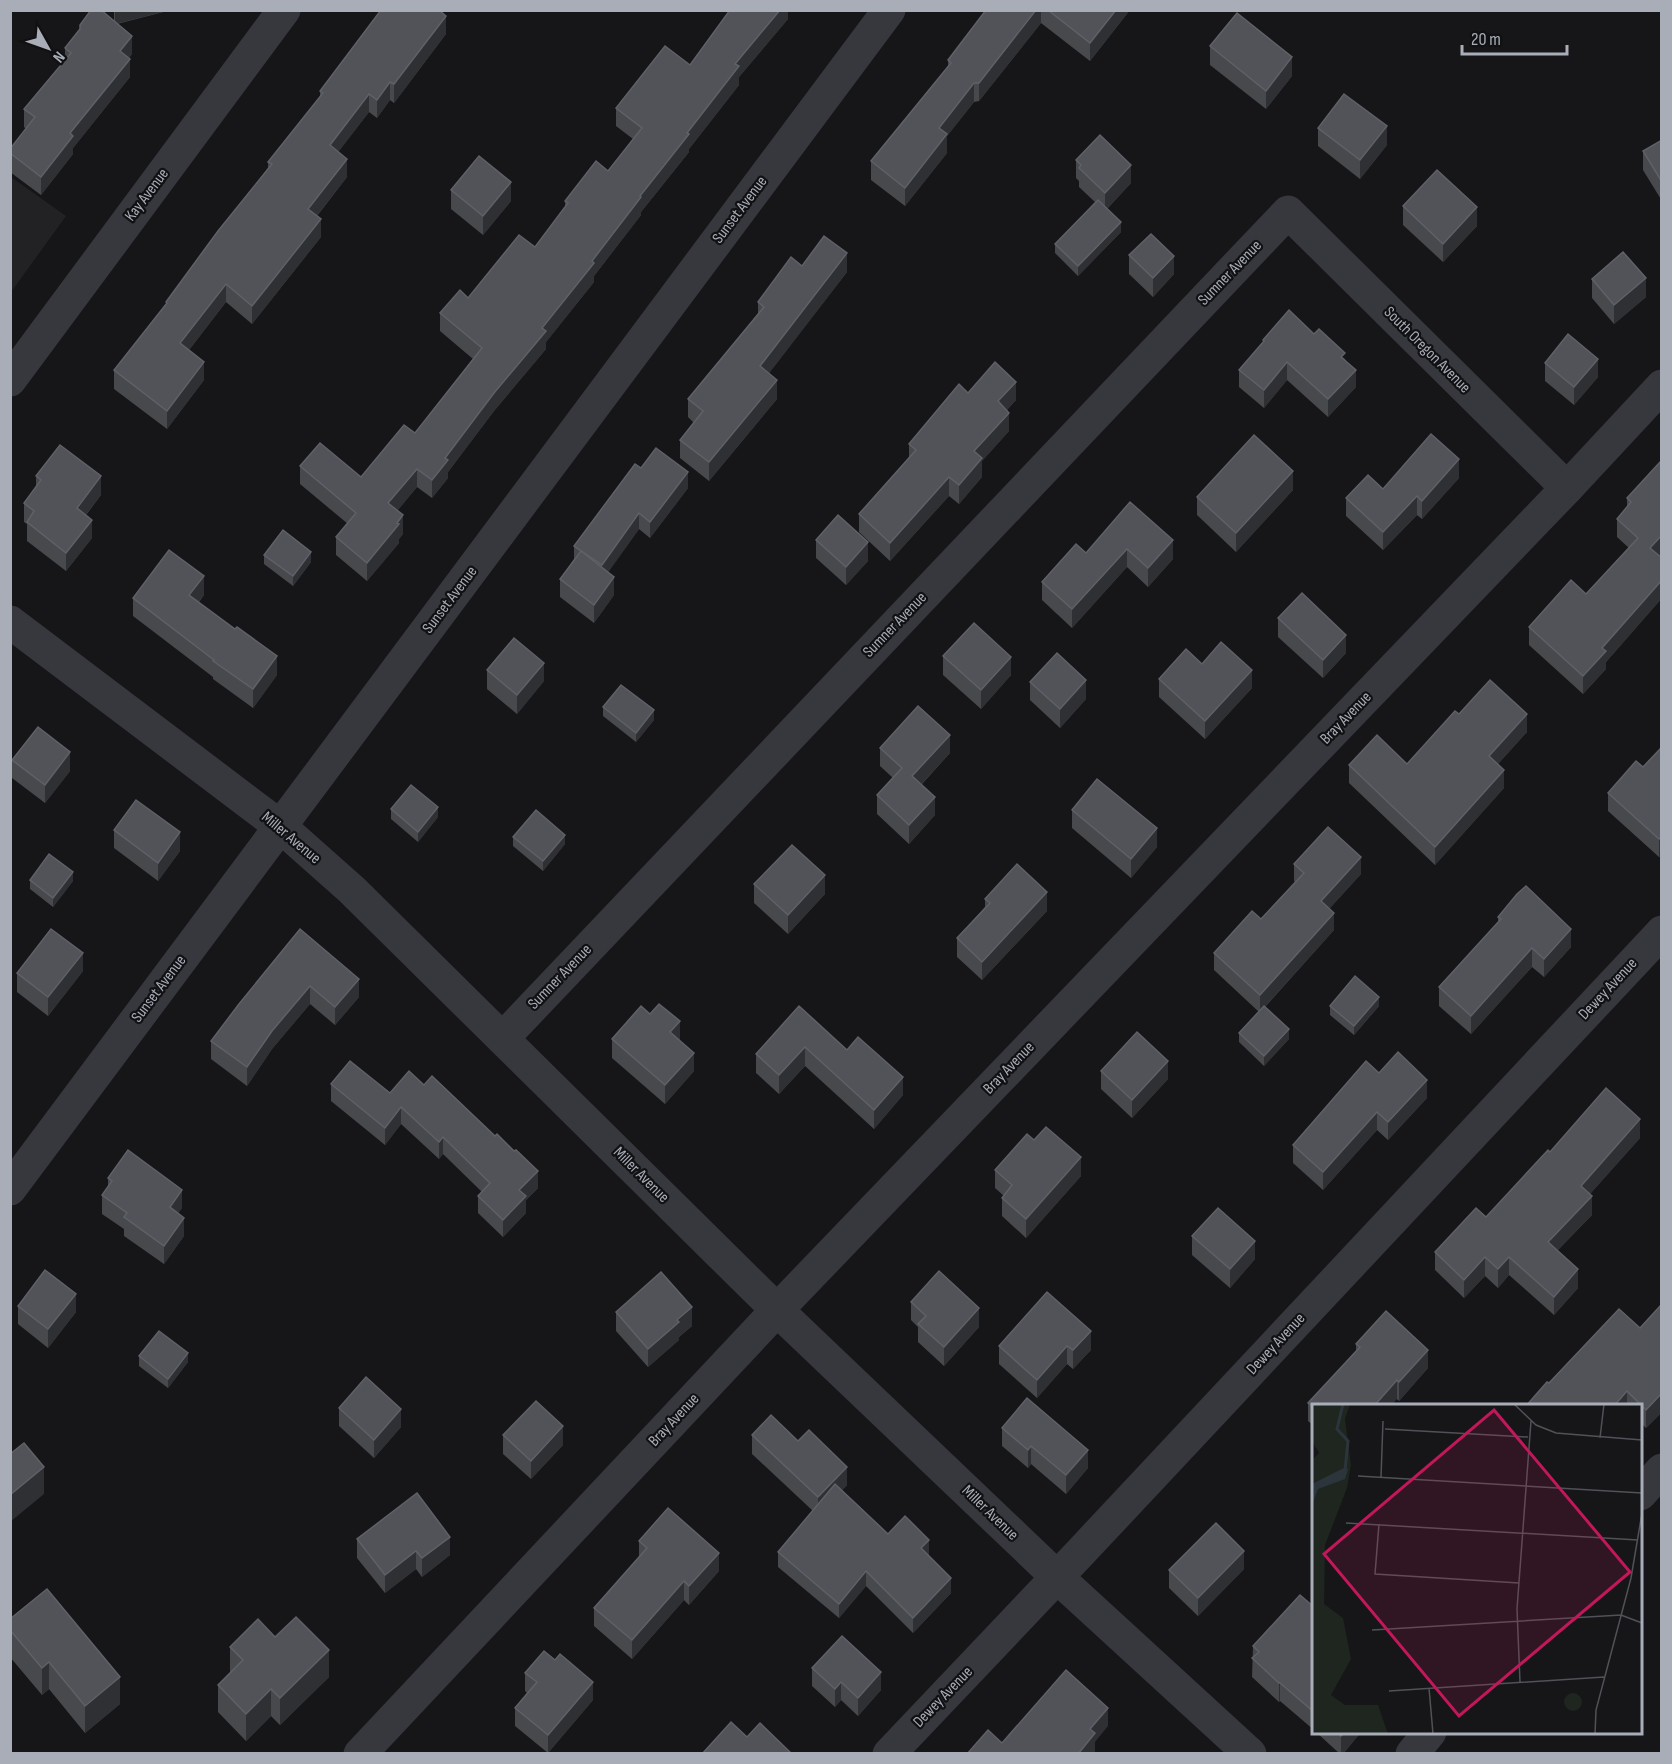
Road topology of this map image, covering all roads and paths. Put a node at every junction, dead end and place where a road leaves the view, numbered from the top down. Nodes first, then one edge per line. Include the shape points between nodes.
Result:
1 (284, 10) edge
2 (889, 10) edge
3 (1288, 212) joint
4 (10, 380) edge
5 (1662, 386) edge
6 (1566, 488) junction
7 (10, 621) edge
8 (281, 827) junction
9 (1662, 932) edge
10 (502, 1038) junction
11 (10, 1189) edge
12 (777, 1310) junction
13 (1662, 1470) edge
14 (1642, 1493) edge
15 (1057, 1577) junction
16 (1428, 1734) edge
17 (360, 1754) edge
18 (889, 1754) edge
19 (1250, 1754) edge
20 (1412, 1754) edge

1 - 4 street, Kay Avenue
2 - 8 street, Sunset Avenue
3 - 6 street, South Oregon Avenue
3 - 10 street, Sumner Avenue
5 - 6 street, Bray Avenue
6 - 12 street, Bray Avenue
7 - 8 street, Miller Avenue
8 - 10 street, Miller Avenue via 352,890
8 - 11 street, Sunset Avenue
9 - 15 street, Dewey Avenue
10 - 12 street, Miller Avenue
12 - 15 street, Miller Avenue
12 - 17 street, Bray Avenue
13 - 14 street
15 - 18 street, Dewey Avenue
15 - 19 street, Miller Avenue
16 - 20 street

